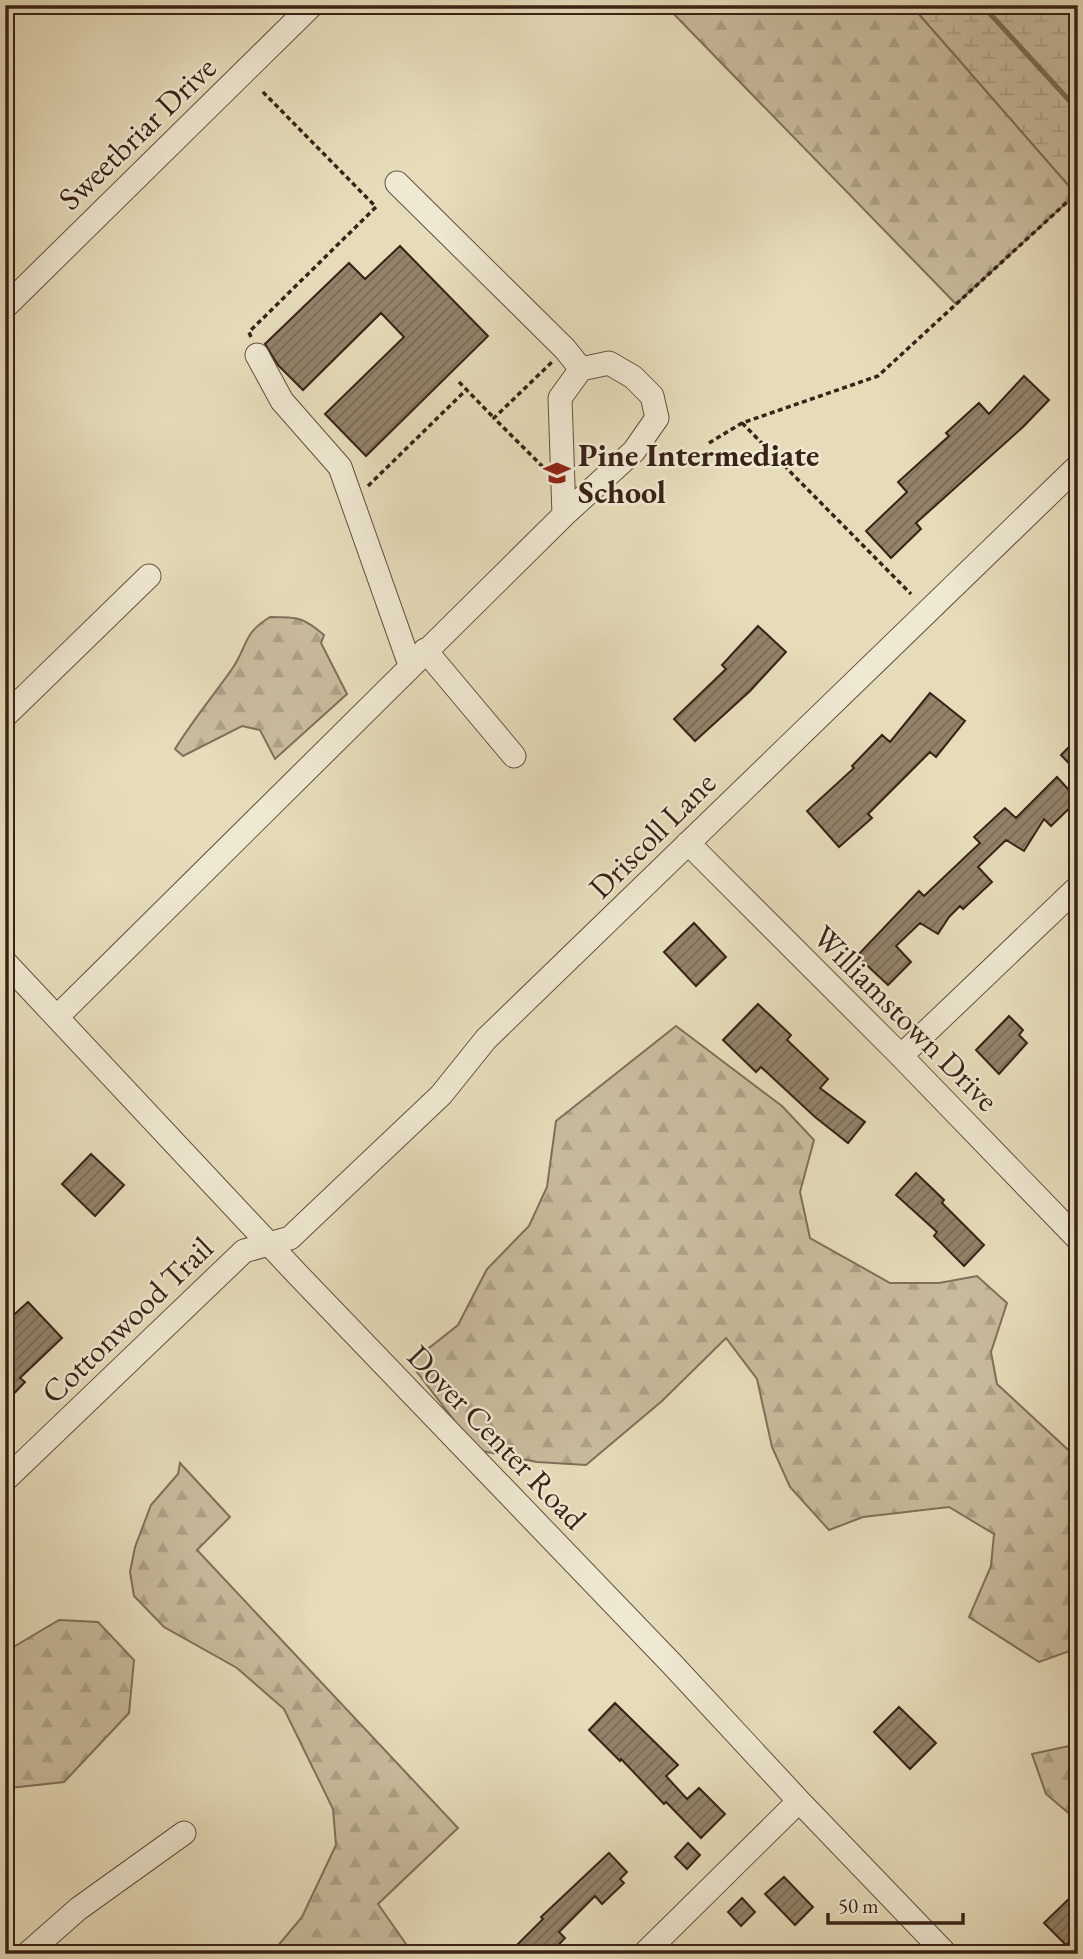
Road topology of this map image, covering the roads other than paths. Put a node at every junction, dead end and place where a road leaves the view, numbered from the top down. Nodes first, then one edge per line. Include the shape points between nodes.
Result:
1 (313, 5) edge
2 (397, 183) dead end
3 (5, 307) edge
4 (257, 355) road end
5 (581, 369) junction
6 (1078, 466) edge
7 (564, 515) junction
8 (149, 576) dead end
9 (417, 658) junction
10 (5, 716) edge
11 (514, 756) dead end
12 (688, 843) junction
13 (1078, 887) edge
14 (5, 962) edge
15 (57, 1017) junction
16 (901, 1056) junction
17 (1078, 1239) edge
18 (269, 1244) junction
19 (5, 1480) edge
20 (799, 1801) junction
21 (184, 1833) dead end
22 (27, 1954) edge
23 (644, 1954) edge
24 (946, 1954) edge

1 - 3 street, Sweetbriar Drive
2 - 5 street
4 - 9 street via 282,401 340,467
5 - 7 street via 560,398
5 - 7 street via 609,363 633,377 652,396 657,418 634,452
6 - 12 street, Driscoll Lane
7 - 9 street
8 - 10 street
9 - 11 street
9 - 15 street
12 - 16 street, Williamstown Drive
12 - 18 street, Driscoll Lane via 486,1039 441,1095 336,1196 290,1238
13 - 16 street
14 - 15 street, Dover Center Road
15 - 18 street, Dover Center Road
16 - 17 street, Williamstown Drive
18 - 19 street, Cottonwood Trail via 244,1251
18 - 20 street, Dover Center Road
20 - 23 street
20 - 24 street, Dover Center Road
21 - 22 street via 78,1909

